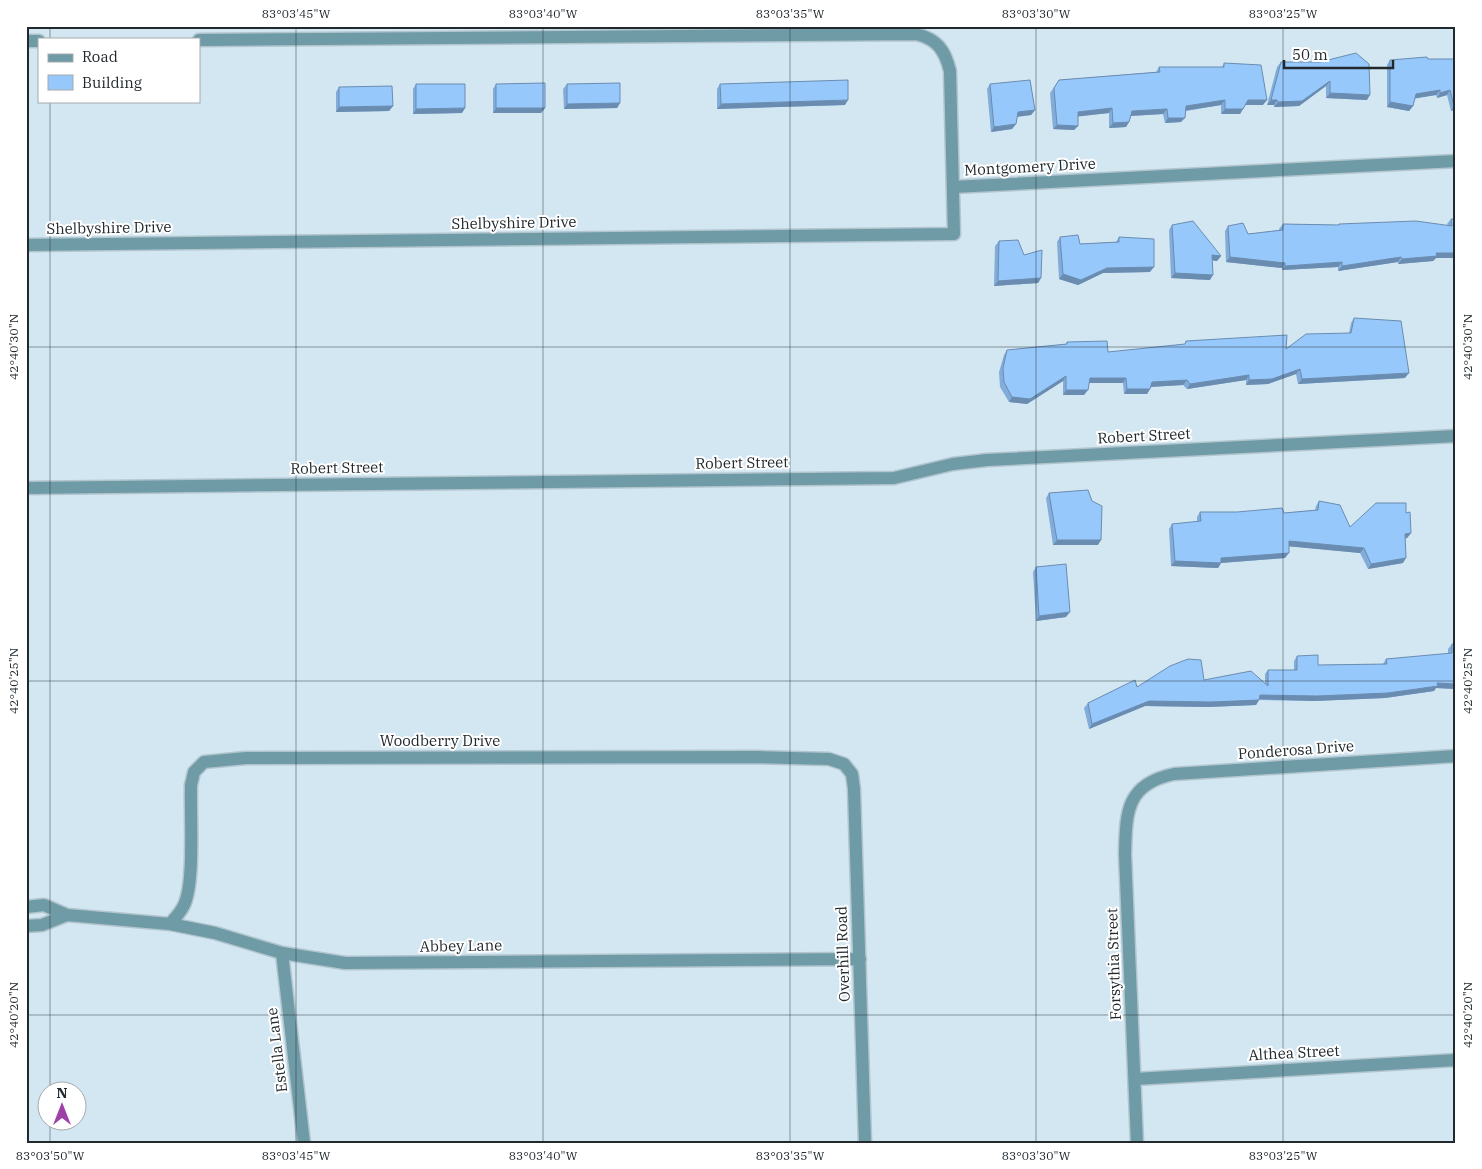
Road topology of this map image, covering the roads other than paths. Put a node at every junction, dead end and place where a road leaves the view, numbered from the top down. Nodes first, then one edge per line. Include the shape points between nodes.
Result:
1 (779, 31) edge
2 (200, 40) edge
3 (1456, 161) edge
4 (952, 187) junction
5 (26, 245) edge
6 (1456, 436) edge
7 (26, 488) edge
8 (1456, 756) edge
9 (847, 766) joint
10 (1141, 788) joint
11 (26, 906) edge
12 (67, 915) junction
13 (170, 924) junction
14 (26, 926) edge
15 (282, 953) junction
16 (860, 959) junction
17 (1456, 1060) edge
18 (1135, 1079) junction
19 (304, 1143) edge
20 (865, 1143) edge
21 (1137, 1143) edge

1 - 2 street, Montgomery Drive
1 - 4 street, Montgomery Drive via 916,34 938,44 948,60 950,71
3 - 4 street, Montgomery Drive
4 - 5 street, Shelbyshire Drive via 954,234
6 - 7 street, Robert Street via 988,460 953,464 894,478
8 - 10 street, Ponderosa Drive via 1189,773 1162,777
9 - 13 street, Woodberry Drive via 829,759 757,756 211,760 194,772 187,898
9 - 16 street, Overhill Road via 854,789
10 - 18 street, Forsythia Street via 1131,801 1126,825
11 - 12 street, Abbey Lane via 44,906
12 - 13 street, Abbey Lane
12 - 14 street, Abbey Lane via 42,925
13 - 15 street, Abbey Lane
15 - 16 street, Abbey Lane via 318,960 388,964
15 - 19 street, Estella Lane
16 - 20 street, Overhill Road
17 - 18 street, Althea Street
18 - 21 street, Forsythia Street

